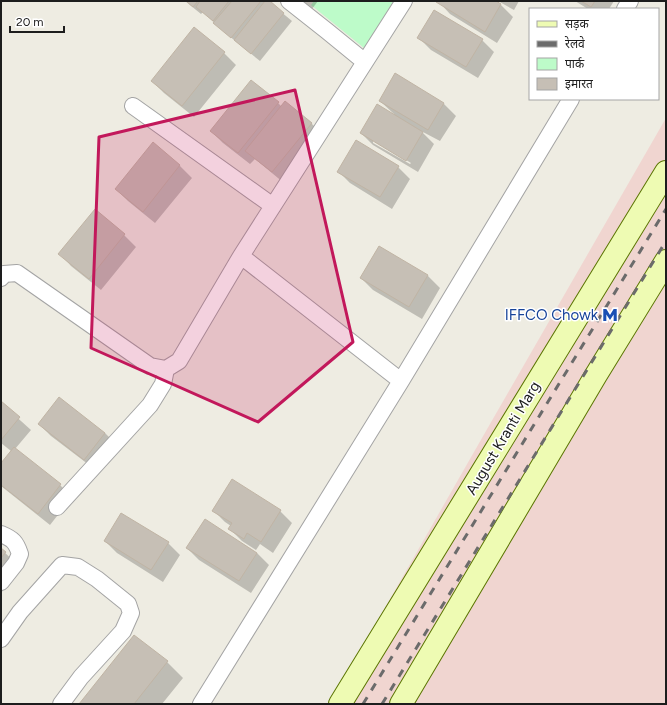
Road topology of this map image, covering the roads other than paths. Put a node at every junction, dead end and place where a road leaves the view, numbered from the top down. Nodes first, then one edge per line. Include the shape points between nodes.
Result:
1 (289, 1) edge
2 (404, 1) edge
3 (364, 62) junction
4 (570, 100) edge
5 (133, 106) dead end
6 (666, 172) edge
7 (273, 206) junction
8 (241, 256) junction
9 (666, 261) edge
10 (1, 278) edge
11 (166, 369) junction
12 (401, 381) junction
13 (57, 507) dead end
14 (1, 534) edge
15 (1, 582) edge
16 (1, 639) edge
17 (60, 704) edge
18 (201, 704) edge
19 (340, 704) edge
20 (401, 704) edge

1 - 3 street
2 - 3 street
3 - 7 street
4 - 12 street
5 - 7 street
6 - 19 main road, August Kranti Marg
7 - 8 street
8 - 11 street via 179,361
8 - 12 street
9 - 20 main road
10 - 11 street via 4,274 17,273 150,366
11 - 13 street via 164,384 150,405
12 - 18 street
14 - 15 street via 11,539 20,554
16 - 17 street via 20,612 62,566 78,567 128,604 131,613 123,631

